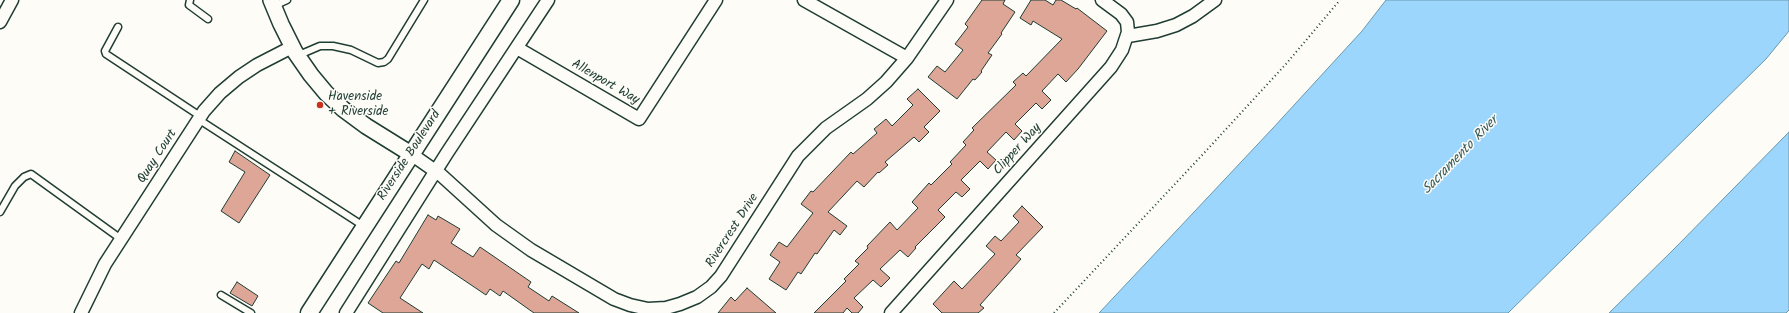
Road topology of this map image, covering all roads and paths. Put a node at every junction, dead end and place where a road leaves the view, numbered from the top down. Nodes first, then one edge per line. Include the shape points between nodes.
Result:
1 (12, 0) edge
2 (190, 0) edge
3 (424, 0) edge
4 (511, 0) edge
5 (548, 0) edge
6 (716, 0) edge
7 (804, 0) edge
8 (947, 0) edge
9 (1102, 0) edge
10 (1215, 0) edge
11 (1340, 0) edge
12 (277, 2) edge
13 (208, 19) dead end
14 (0, 22) edge
15 (118, 27) dead end
16 (1128, 36) junction
17 (517, 48) junction
18 (295, 52) junction
19 (907, 58) junction
20 (199, 118) junction
21 (411, 154) junction
22 (435, 171) junction
23 (0, 212) edge
24 (364, 227) junction
25 (121, 239) junction
26 (221, 295) dead end
27 (682, 309) edge
28 (85, 312) edge
29 (251, 313) edge
30 (309, 313) edge
31 (346, 313) edge
32 (891, 313) edge
33 (1054, 313) edge

1 - 14 street
2 - 13 lane via 189,5
3 - 18 lane via 384,62 378,63 351,50 333,46 320,46
4 - 21 main road, Riverside Boulevard
5 - 17 street
6 - 17 street, Allenport Way via 639,119
7 - 19 street
8 - 19 street, Rivercrest Drive
9 - 16 street via 1121,14 1127,22
10 - 16 street via 1176,25
11 - 33 path via 1286,64
12 - 18 street
15 - 20 lane via 105,51 106,54
16 - 32 street, Clipper Way via 1111,67
17 - 22 street
18 - 20 street, Quay Court via 257,65 239,76 220,92
18 - 21 street via 311,75 344,109
19 - 27 street, Rivercrest Drive via 886,82 826,128 798,156 721,276
20 - 24 lane
20 - 25 street, Quay Court
21 - 22 street, Rivercrest Drive
21 - 24 main road, Riverside Boulevard
22 - 27 street, Rivercrest Drive via 496,225 614,299 648,308
22 - 31 street
23 - 25 lane via 15,186 31,174
24 - 30 main road, Riverside Boulevard
25 - 28 street, Quay Court via 105,264
26 - 29 lane

